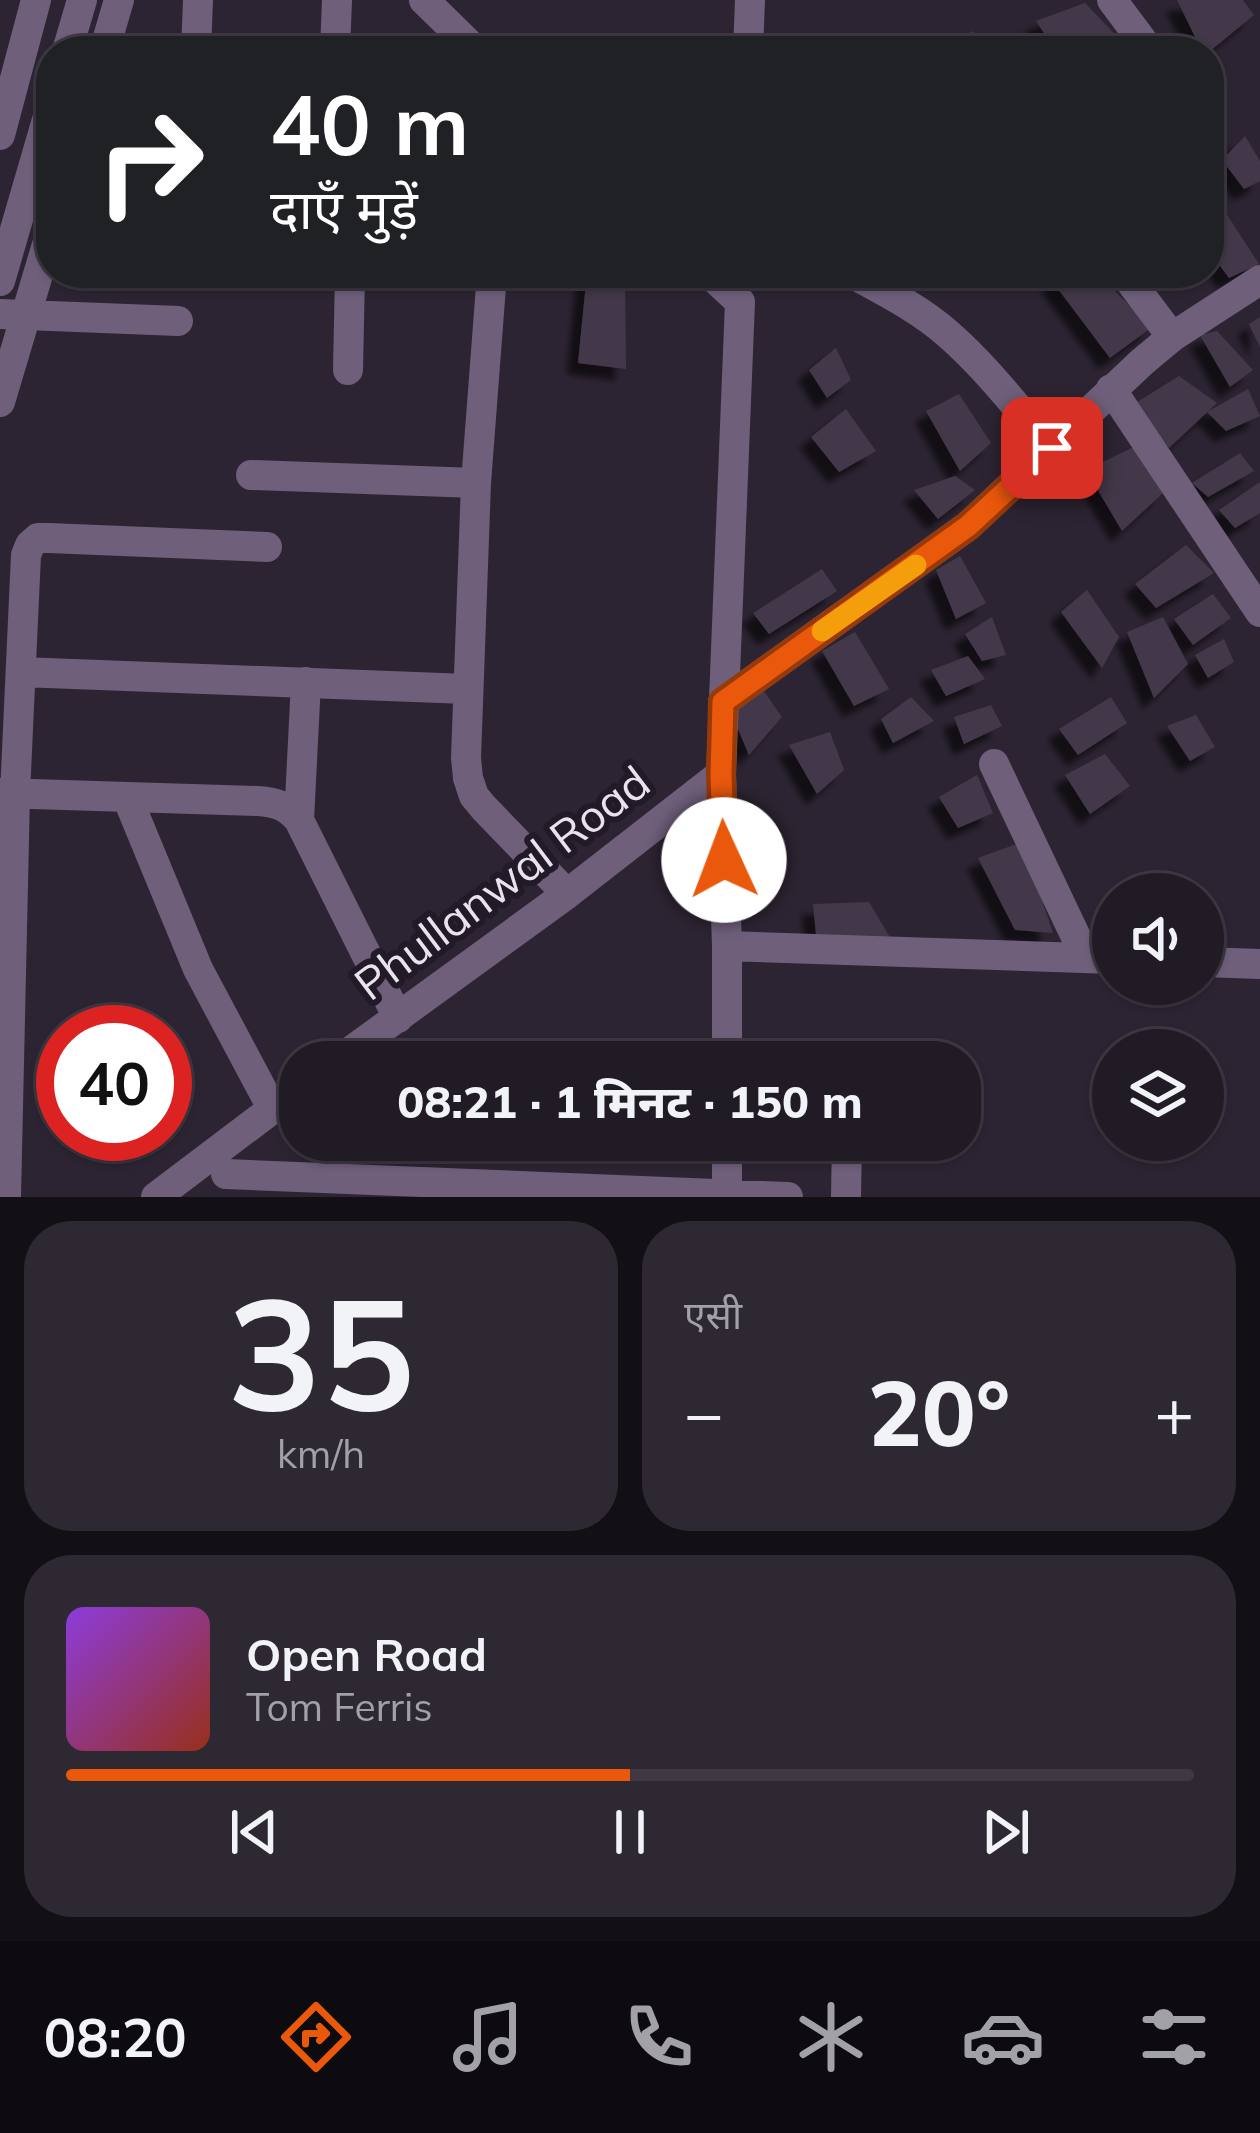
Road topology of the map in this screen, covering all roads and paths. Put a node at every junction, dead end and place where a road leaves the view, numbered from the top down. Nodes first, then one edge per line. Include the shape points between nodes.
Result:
1 (36, 0) edge
2 (82, 0) edge
3 (119, 0) edge
4 (198, 0) edge
5 (337, 0) edge
6 (424, 0) edge
7 (750, 0) edge
8 (1112, 0) edge
9 (71, 36) edge
10 (108, 36) edge
11 (197, 36) edge
12 (336, 36) edge
13 (461, 36) edge
14 (749, 36) edge
15 (1139, 36) edge
16 (0, 135) edge
17 (36, 157) edge
18 (36, 264) edge
19 (1260, 280) edge
20 (0, 281) edge
21 (350, 288) edge
22 (491, 288) edge
23 (740, 288) edge
24 (877, 288) edge
25 (1135, 288) edge
26 (13, 314) edge
27 (178, 321) dead end
28 (1172, 338) junction
29 (348, 370) dead end
30 (1111, 389) junction
31 (0, 402) edge
32 (1052, 448) junction
33 (251, 475) dead end
34 (476, 483) junction
35 (267, 548) dead end
36 (1260, 613) edge
37 (21, 672) junction
38 (306, 682) junction
39 (467, 689) junction
40 (723, 702) junction
41 (994, 764) dead end
42 (721, 774) junction
43 (8, 794) edge
44 (127, 797) junction
45 (299, 820) junction
46 (567, 894) junction
47 (1092, 944) edge
48 (727, 946) junction
49 (1092, 959) edge
50 (1224, 963) edge
51 (1260, 964) edge
52 (398, 1018) junction
53 (366, 1041) edge
54 (727, 1041) edge
55 (279, 1103) edge
56 (272, 1108) junction
57 (229, 1143) junction
58 (727, 1161) edge
59 (847, 1161) edge
60 (225, 1186) edge
61 (727, 1196) edge
62 (6, 1197) edge
63 (156, 1197) edge
64 (788, 1197) edge
65 (846, 1197) edge

1 - 16 street
2 - 9 street
3 - 10 street
4 - 11 street
5 - 12 street
6 - 13 street
7 - 14 street
8 - 15 street
17 - 20 street
18 - 26 street
19 - 28 street
21 - 29 street
22 - 34 street
23 - 40 street
24 - 32 street via 946,332
25 - 28 street
26 - 27 street
26 - 31 street
28 - 30 street
30 - 32 street
30 - 36 street
32 - 40 street via 968,526
33 - 34 street
34 - 39 street
35 - 37 street via 38,538 26,555
37 - 38 street
37 - 43 street
38 - 39 street
38 - 45 street
39 - 46 street via 474,796
40 - 42 street
41 - 47 street
42 - 46 street, Phullanwal Road
42 - 48 street
43 - 44 street
43 - 62 street
44 - 45 street via 275,802
44 - 56 street via 198,969
45 - 52 street
46 - 52 street, Phullanwal Road
48 - 49 street
48 - 54 street
50 - 51 street
52 - 53 street, Phullanwal Road
55 - 56 street
56 - 57 street
57 - 60 street
57 - 63 street
58 - 61 street
59 - 65 street
60 - 61 street
61 - 64 street

